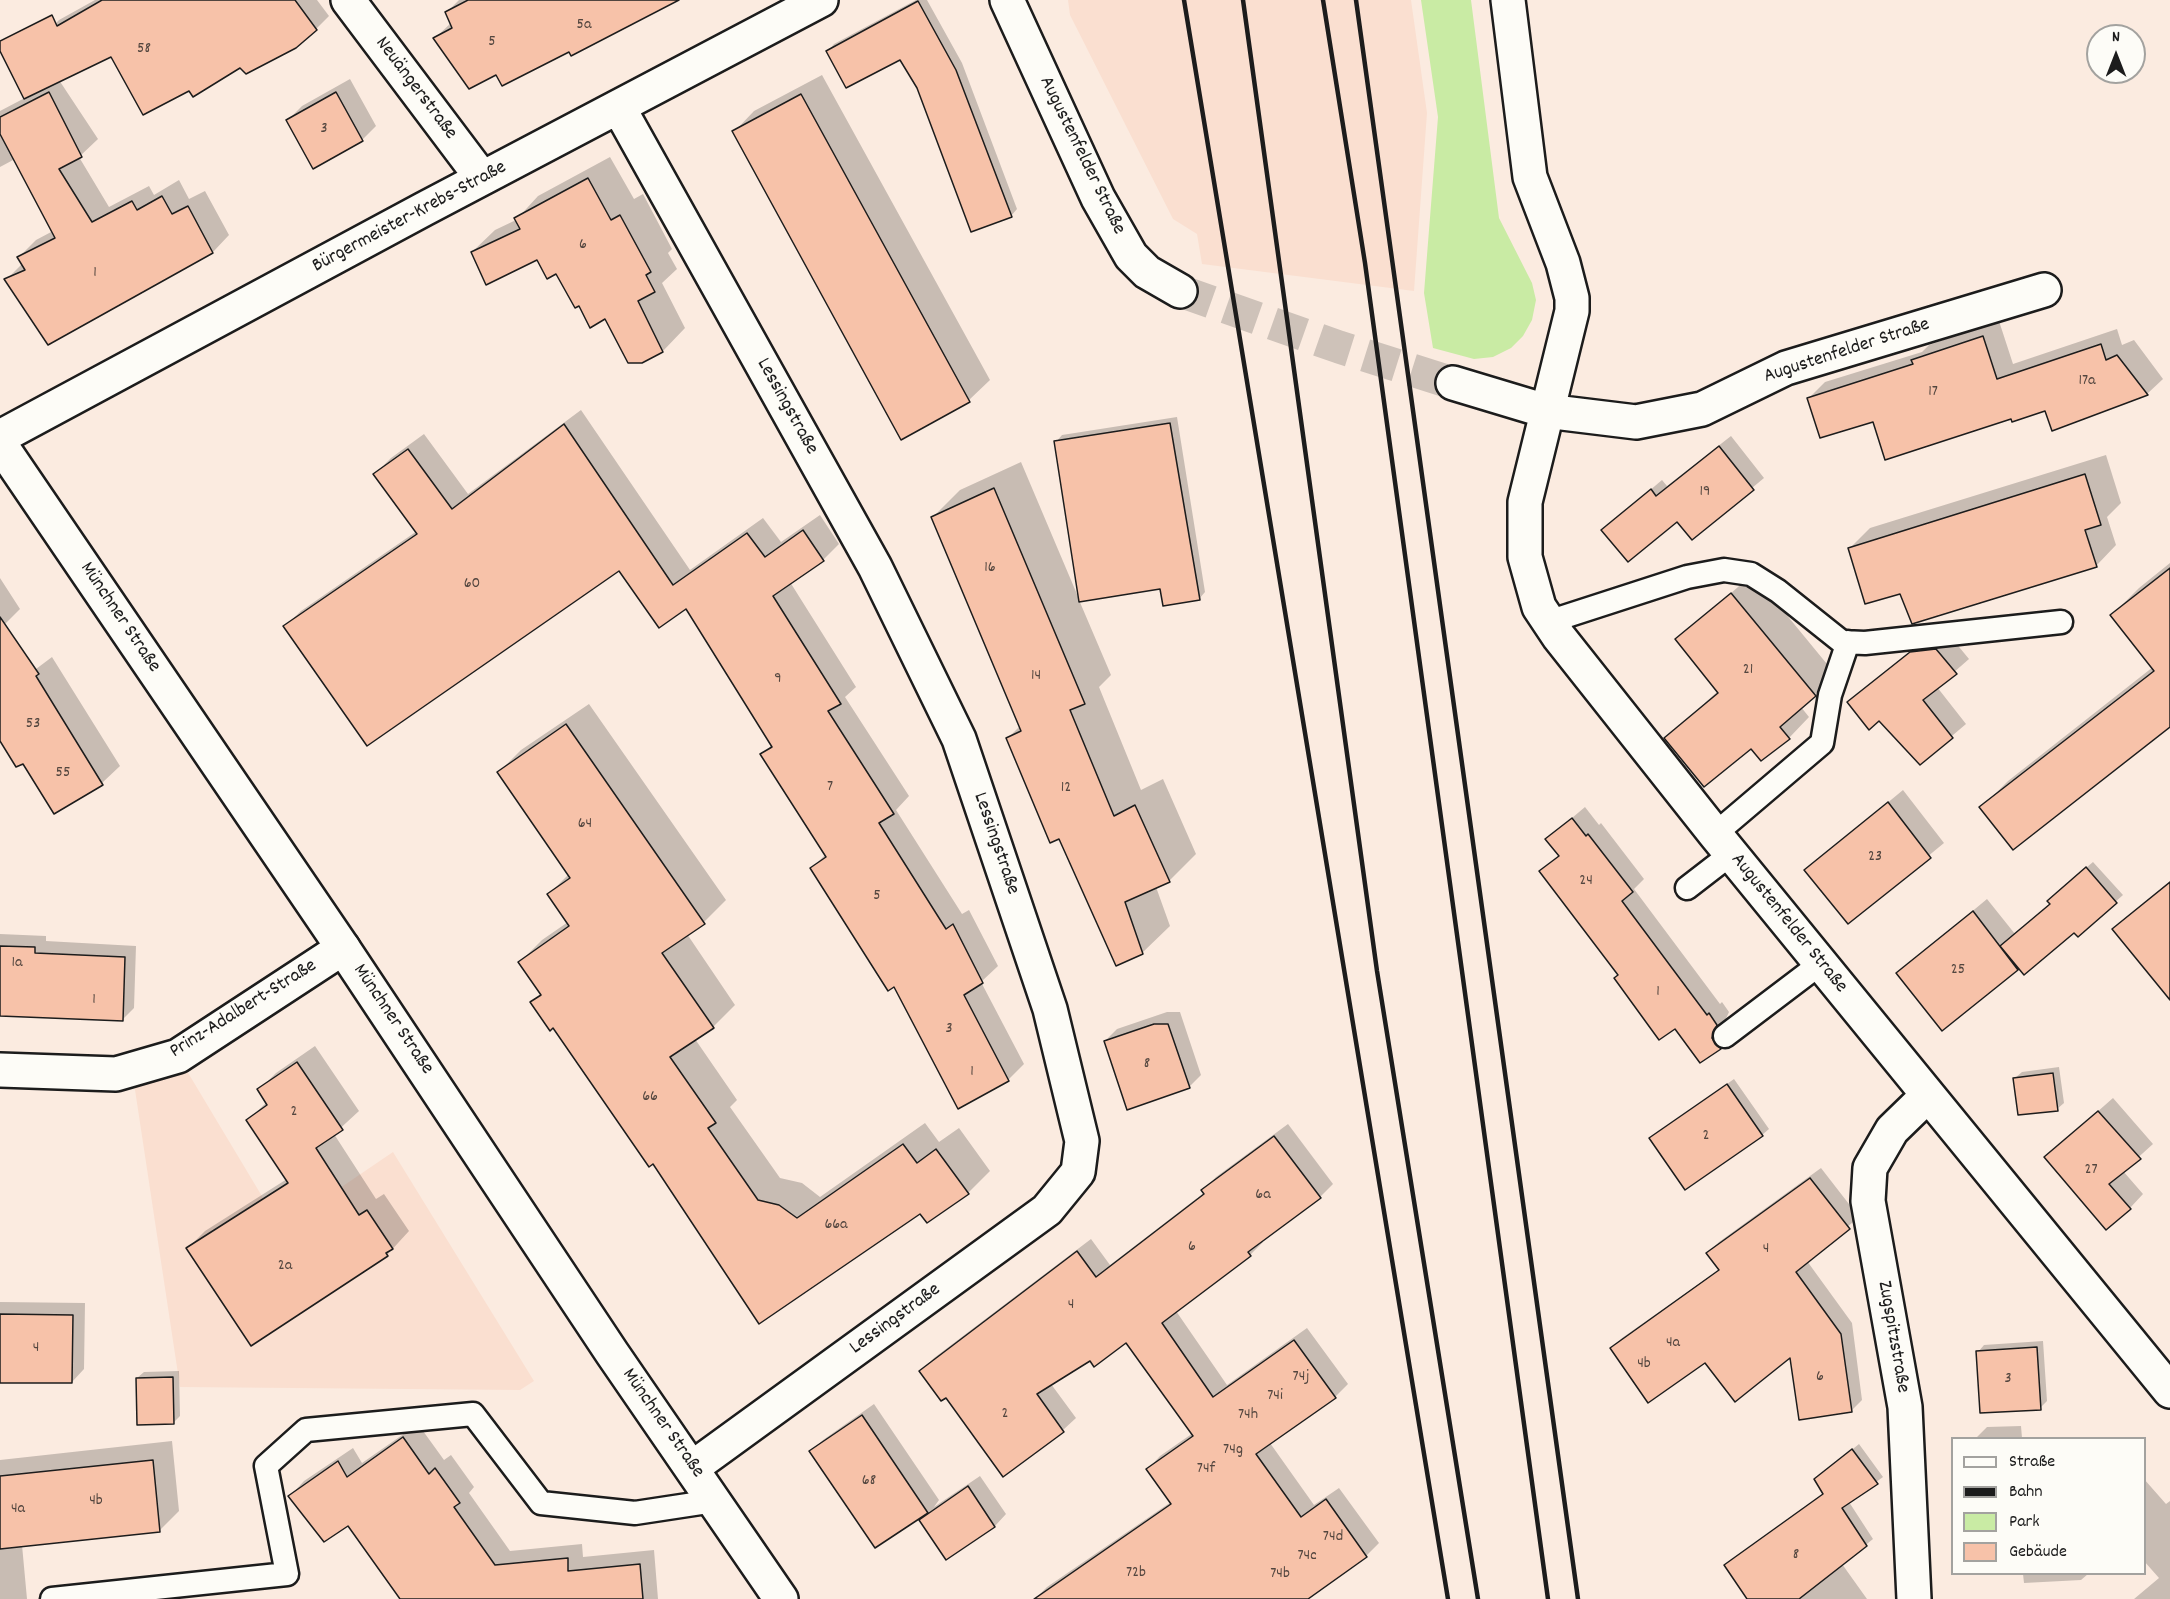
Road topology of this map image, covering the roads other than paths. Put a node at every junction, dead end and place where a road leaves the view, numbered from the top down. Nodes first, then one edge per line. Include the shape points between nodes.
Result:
1 (348, 0) edge
2 (821, 0) edge
3 (1007, 0) edge
4 (1508, 0) edge
5 (619, 108) junction
6 (482, 178) junction
7 (2044, 290) dead end
8 (1180, 291) tunnel mouth
9 (1454, 383) tunnel mouth
10 (1546, 411) junction
11 (0, 437) edge
12 (0, 444) edge
13 (1548, 622) junction
14 (2061, 622) dead end
15 (1848, 642) junction
16 (1723, 844) junction
17 (1687, 888) dead end
18 (343, 948) junction
19 (1820, 964) junction
20 (1725, 1036) dead end
21 (0, 1070) edge
22 (1927, 1096) junction
23 (2170, 1391) edge
24 (692, 1468) junction
25 (714, 1502) junction
26 (52, 1599) edge
27 (781, 1599) edge
28 (1914, 1599) edge

1 - 6 street, Neuängerstraße
2 - 5 street, Bürgermeister-Krebs-Straße
3 - 8 street, Augustenfelder Straße via 1098,198 1131,256 1147,272
4 - 10 street via 1530,177 1572,298
5 - 6 street, Bürgermeister-Krebs-Straße
5 - 24 street, Lessingstraße via 874,567 958,739 1050,1009 1082,1141 1078,1172 1047,1210
6 - 11 street, Bürgermeister-Krebs-Straße
7 - 10 street, Augustenfelder Straße via 1786,368 1702,409 1636,422
9 - 10 street, Augustenfelder Straße
10 - 13 street, Augustenfelder Straße via 1523,525 1531,583
12 - 18 street, Münchner Straße
13 - 15 lane via 1687,577 1724,570 1751,574 1842,642
13 - 16 street, Augustenfelder Straße
14 - 15 lane
15 - 16 lane via 1830,695 1822,743
16 - 17 lane
16 - 19 street, Augustenfelder Straße
18 - 21 street, Prinz-Adalbert-Straße via 178,1056 117,1074
18 - 24 street, Münchner Straße
19 - 20 lane
19 - 22 street, Augustenfelder Straße
22 - 23 street, Augustenfelder Straße
22 - 28 street, Zugspitzstraße via 1892,1130 1870,1168 1869,1202 1905,1407
24 - 25 street, Münchner Straße
25 - 26 lane via 635,1512 541,1503 473,1414 306,1430 266,1466 287,1574
25 - 27 street, Münchner Straße

